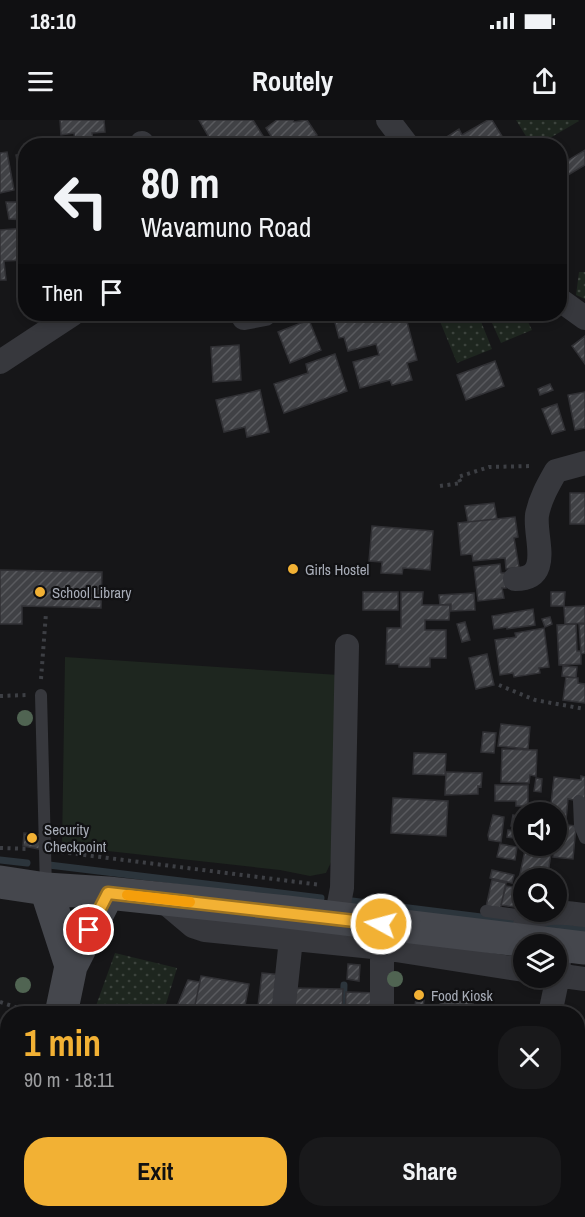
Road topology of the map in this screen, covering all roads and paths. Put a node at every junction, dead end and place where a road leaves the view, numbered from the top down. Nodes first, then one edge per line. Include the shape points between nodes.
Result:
1 (388, 120) edge
2 (402, 138) edge
3 (567, 305) edge
4 (585, 318) edge
5 (62, 321) edge
6 (0, 362) edge
7 (585, 463) edge
8 (556, 471) junction
9 (440, 486) dead end
10 (515, 579) dead end
11 (46, 613) dead end
12 (347, 646) dead end
13 (499, 685) dead end
14 (41, 695) junction
15 (0, 696) edge
16 (585, 709) edge
17 (579, 801) dead end
18 (585, 838) edge
19 (0, 882) edge
20 (46, 889) junction
21 (108, 893) junction
22 (486, 911) dead end
23 (585, 915) edge
24 (336, 919) junction
25 (289, 926) junction
26 (516, 934) edge
27 (534, 934) edge
28 (382, 936) junction
29 (513, 942) edge
30 (567, 963) edge
31 (71, 966) junction
32 (585, 979) edge
33 (557, 988) edge
34 (63, 1006) edge
35 (284, 1006) edge
36 (382, 1006) edge
37 (552, 1006) edge

1 - 2 street
3 - 4 street
5 - 6 street
7 - 8 street
8 - 9 path via 544,466 489,467 459,477 461,483
8 - 10 street via 537,516 538,565 525,579
11 - 14 path
12 - 24 street via 342,888
13 - 16 path via 535,700
14 - 15 path
14 - 20 lane
17 - 18 lane via 580,826
19 - 20 street
20 - 21 street
20 - 31 street
21 - 25 street via 161,899
21 - 31 street
22 - 26 lane
23 - 27 street via 549,913
24 - 25 street
24 - 28 street
25 - 28 street
25 - 35 street
28 - 29 street
28 - 36 street
30 - 32 street
31 - 34 street
33 - 37 street

